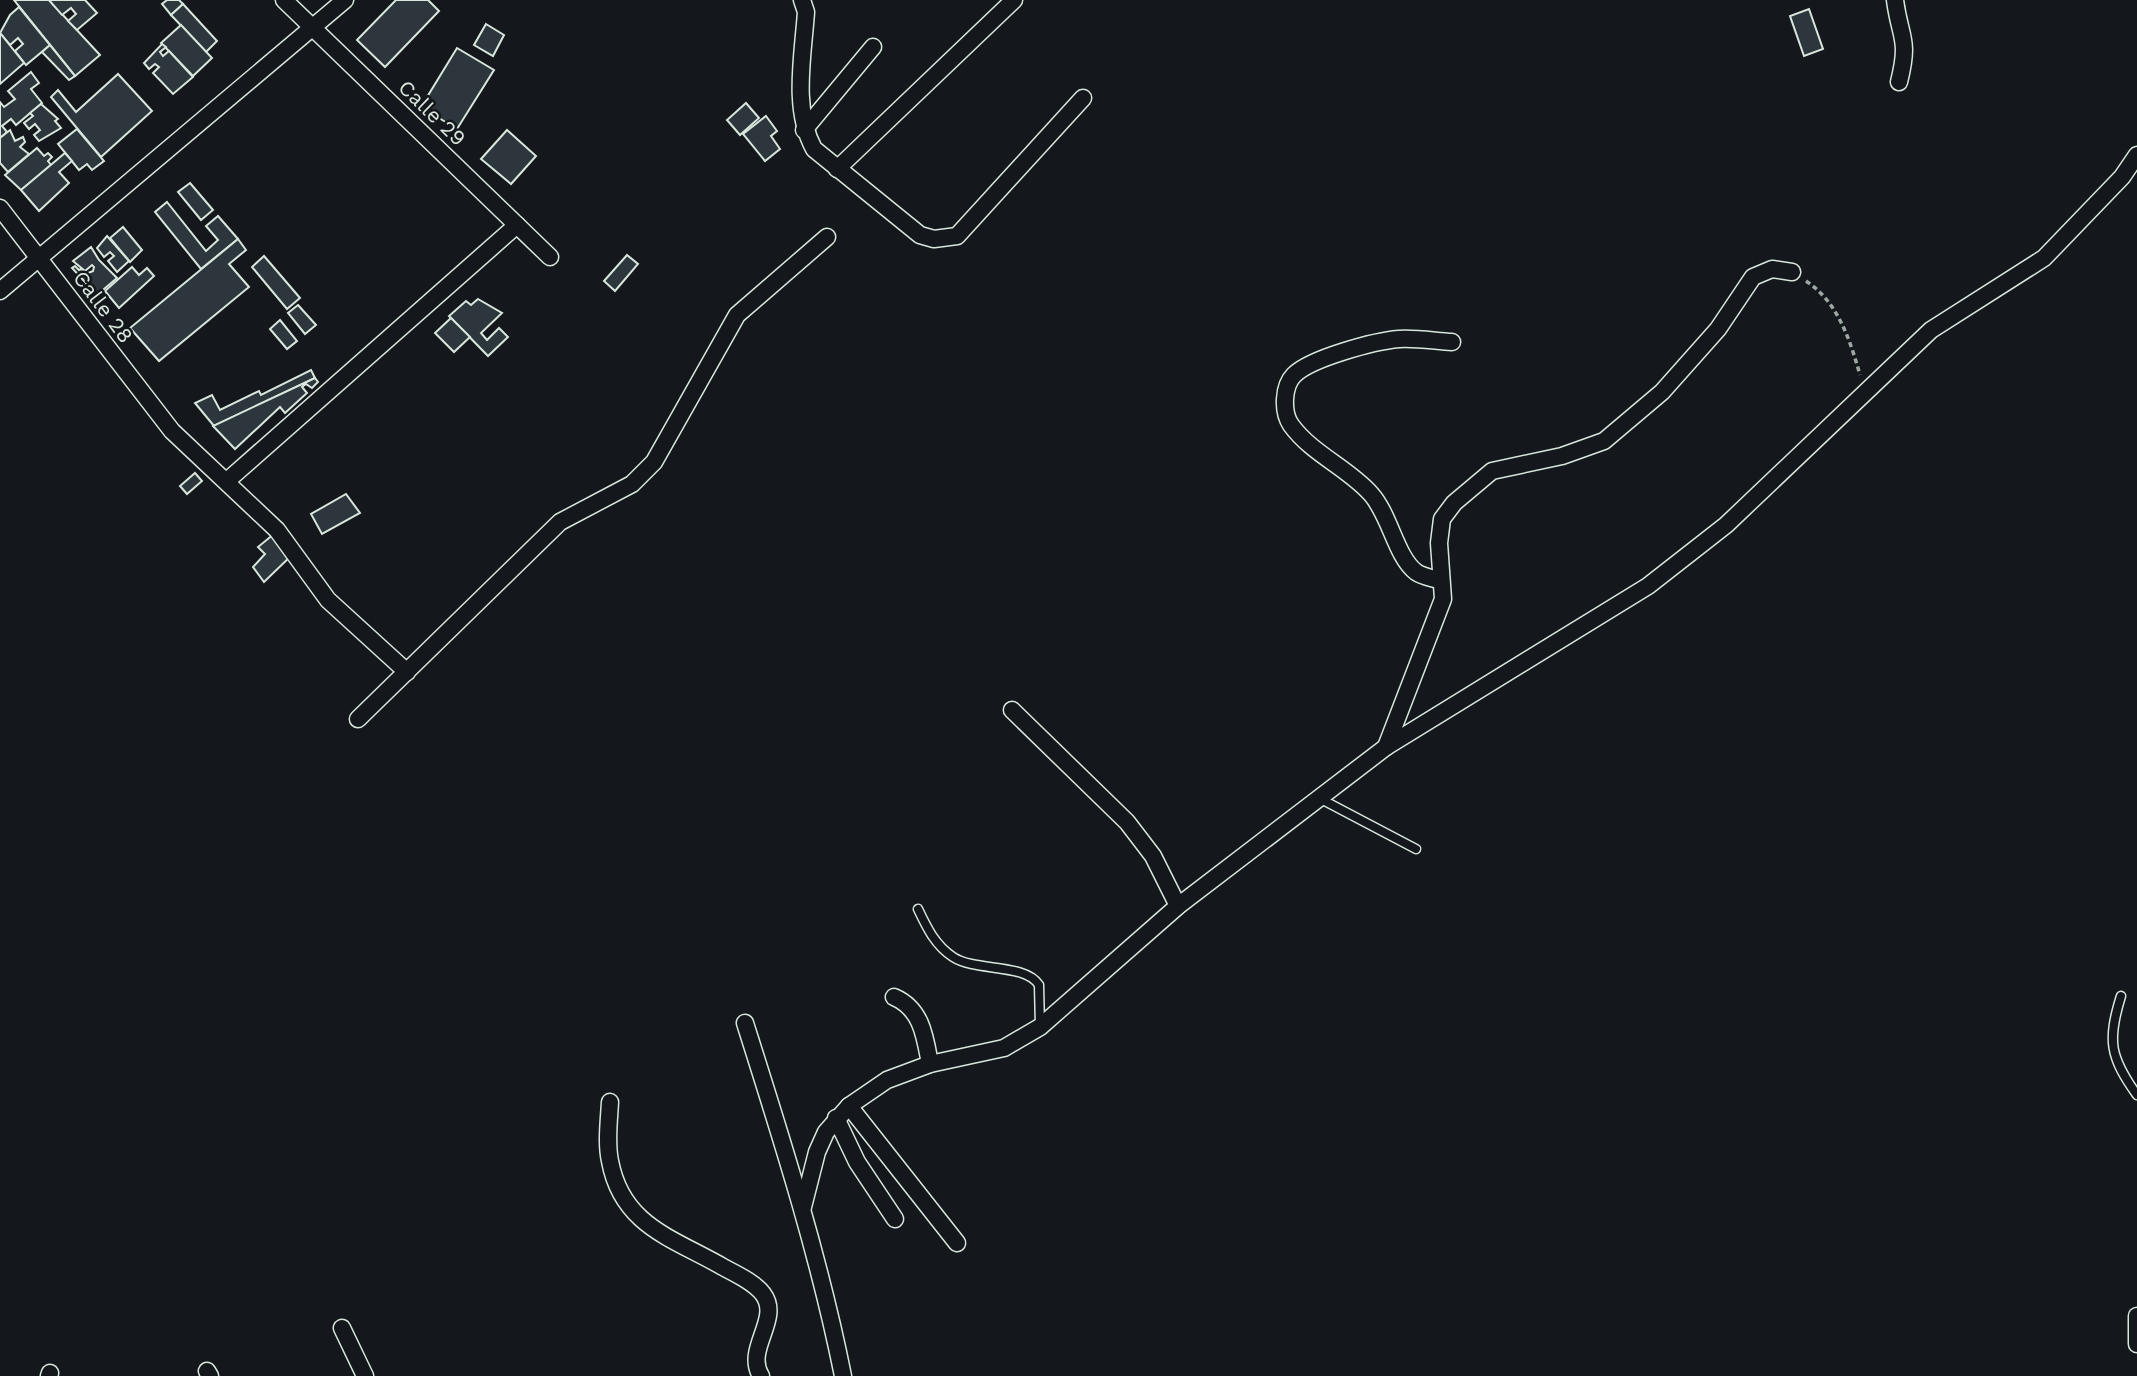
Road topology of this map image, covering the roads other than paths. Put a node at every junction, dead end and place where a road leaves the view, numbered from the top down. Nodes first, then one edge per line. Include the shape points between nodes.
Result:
1 (284, 0) edge
2 (345, 0) edge
3 (802, 0) edge
4 (1014, 0) edge
5 (1895, 0) edge
6 (314, 27) junction
7 (873, 47) dead end
8 (1899, 82) dead end
9 (1083, 98) dead end
10 (804, 130) junction
11 (2137, 155) edge
12 (837, 169) junction
13 (0, 208) edge
14 (517, 225) junction
15 (827, 237) dead end
16 (37, 256) junction
17 (550, 257) dead end
18 (1792, 272) road end
19 (0, 291) edge
20 (1452, 342) dead end
21 (228, 480) junction
22 (1441, 581) junction
23 (407, 672) junction
24 (1012, 710) dead end
25 (358, 719) dead end
26 (1386, 747) junction
27 (1319, 798) junction
28 (1416, 849) dead end
29 (1178, 906) junction
30 (918, 909) dead end
31 (2121, 996) dead end
32 (894, 997) dead end
33 (745, 1023) dead end
34 (1040, 1027) junction
35 (930, 1064) junction
36 (2137, 1096) edge
37 (610, 1102) dead end
38 (849, 1106) junction
39 (836, 1118) junction
40 (803, 1206) junction
41 (895, 1219) dead end
42 (957, 1243) dead end
43 (2137, 1316) edge
44 (342, 1328) dead end
45 (2137, 1344) edge
46 (365, 1376) edge
47 (761, 1376) edge
48 (842, 1376) edge

1 - 6 street, Calle 29
2 - 6 street
3 - 10 street via 806,12
4 - 12 street
5 - 8 street via 1906,46
6 - 14 street, Calle 29
6 - 16 street
7 - 10 street
9 - 12 street via 957,236 934,239 920,235
10 - 12 street via 814,149
11 - 26 street via 2122,177 2044,258 1931,330 1727,525 1648,586
13 - 16 street, Calle 28
14 - 17 street, Calle 29
14 - 21 street
15 - 23 street via 737,315 654,462 632,484 560,522
16 - 19 street
16 - 21 street, Calle 28 via 172,431
18 - 22 street via 1772,269 1752,277 1718,329 1662,392 1604,440 1562,456 1492,471 1473,485 1442,519
20 - 22 street via 1400,339 1348,349 1294,374 1285,405 1290,423 1301,436 1373,496 1409,565
21 - 23 street, Calle 28 via 277,530 328,600
22 - 26 street via 1443,599 1438,615
23 - 25 street
24 - 29 street via 1127,821 1153,856
26 - 27 street
27 - 28 lane
27 - 29 street
29 - 34 street
30 - 34 lane via 936,942 953,957 1035,979
31 - 36 lane via 2111,1046
32 - 35 street via 907,1003 919,1020
33 - 40 street
34 - 35 street via 1004,1048
35 - 38 street via 887,1080
37 - 47 street via 610,1163 631,1210 657,1231 744,1279 765,1296 769,1310 755,1360
38 - 39 street
38 - 42 street
39 - 40 street via 817,1152
39 - 41 street via 857,1162
40 - 48 street
43 - 45 street
44 - 46 street

